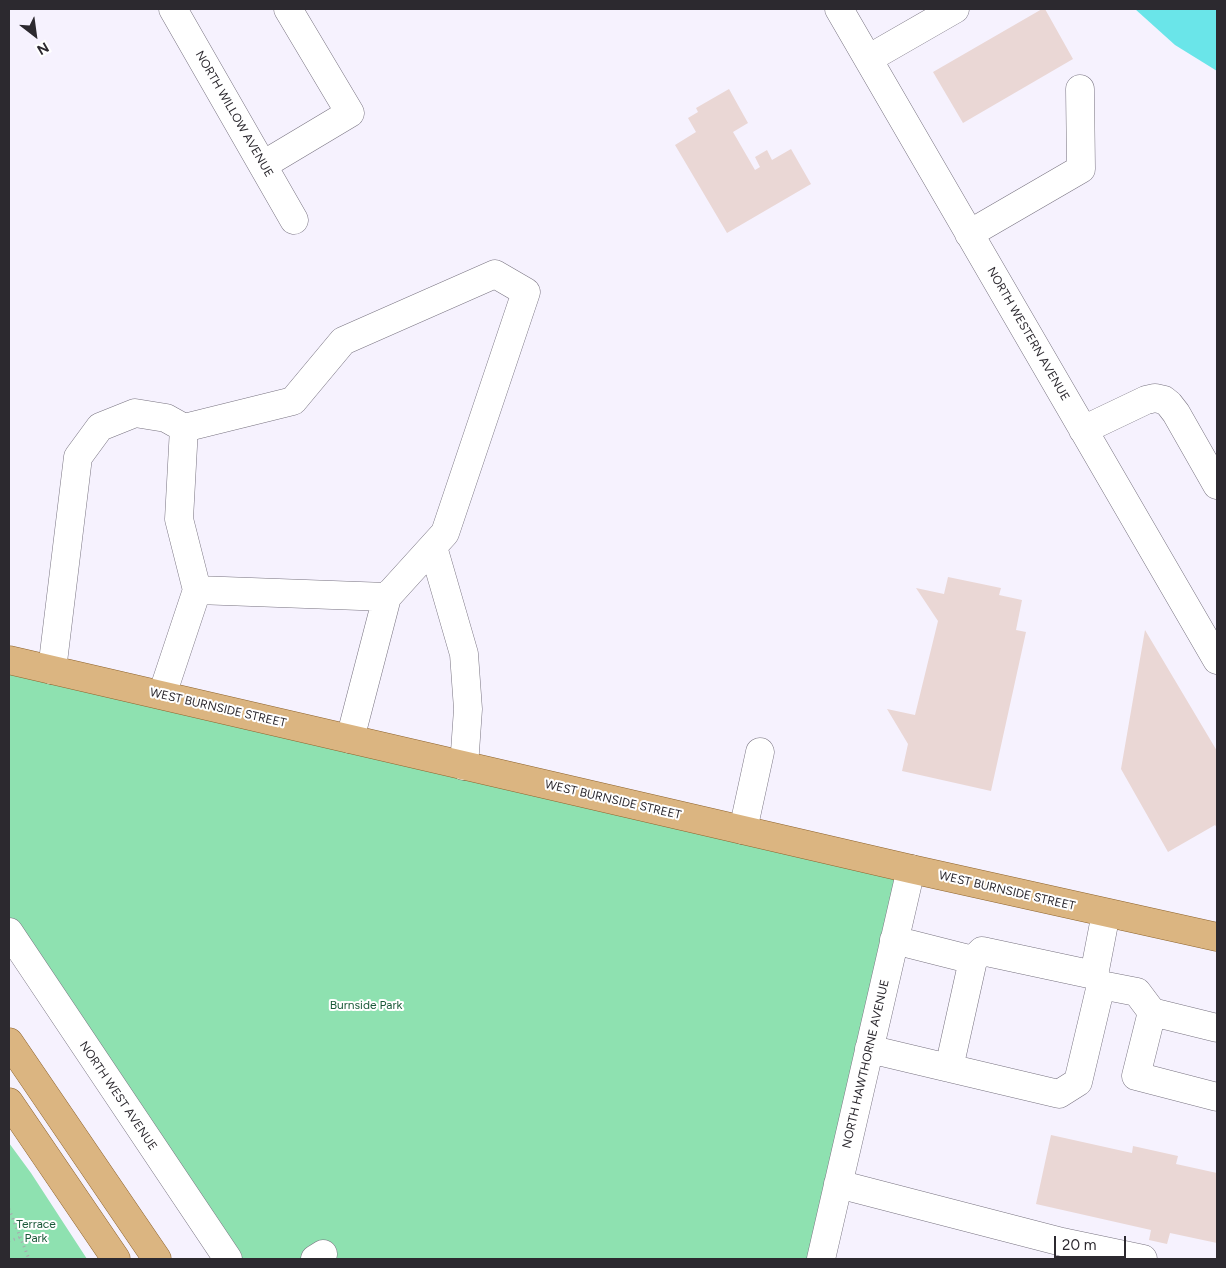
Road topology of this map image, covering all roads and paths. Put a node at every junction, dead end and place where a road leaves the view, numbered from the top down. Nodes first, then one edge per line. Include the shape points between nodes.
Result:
1 (173, 9) edge
2 (288, 9) edge
3 (839, 9) edge
4 (940, 12) edge
5 (868, 59) junction
6 (1080, 88) dead end
7 (263, 166) junction
8 (294, 220) dead end
9 (969, 234) junction
10 (184, 428) junction
11 (1083, 430) junction
12 (1215, 478) edge
13 (433, 546) junction
14 (198, 590) junction
15 (387, 597) junction
16 (9, 660) edge
17 (1217, 660) edge
18 (52, 670) junction
19 (162, 695) junction
20 (350, 739) junction
21 (760, 752) dead end
22 (464, 766) junction
23 (743, 830) junction
24 (911, 869) junction
25 (1106, 913) junction
26 (9, 932) edge
27 (1217, 937) edge
28 (894, 940) junction
29 (973, 960) junction
30 (1097, 980) junction
31 (1152, 1012) junction
32 (1217, 1028) edge
33 (9, 1042) edge
34 (869, 1049) junction
35 (949, 1068) junction
36 (1217, 1097) edge
37 (9, 1102) edge
38 (838, 1184) junction
39 (9, 1210) edge
40 (21, 1237) junction
41 (9, 1241) edge
42 (1060, 1250) edge
43 (30, 1259) edge
44 (116, 1259) edge
45 (157, 1259) edge
46 (228, 1259) edge
47 (821, 1259) edge
48 (1143, 1259) edge

1 - 7 street, NORTH WILLOW AVENUE
2 - 7 street via 350,113
3 - 5 street, NORTH WESTERN AVENUE
4 - 5 street
5 - 9 street, NORTH WESTERN AVENUE
6 - 9 street via 1081,169
7 - 8 street, NORTH WILLOW AVENUE
9 - 11 street, NORTH WESTERN AVENUE
10 - 13 street via 292,401 343,341 495,274 526,292 445,533
10 - 14 street via 179,519
10 - 18 street via 166,418 135,413 100,427 78,457
11 - 12 street via 1146,400 1164,400 1176,413
11 - 17 street, NORTH WESTERN AVENUE
13 - 15 street
13 - 22 street via 464,654 468,709
14 - 15 street
14 - 19 street
15 - 20 street
16 - 18 main road, WEST BURNSIDE STREET
18 - 19 main road, WEST BURNSIDE STREET
19 - 20 main road, WEST BURNSIDE STREET
20 - 22 main road, WEST BURNSIDE STREET
21 - 23 street
22 - 23 main road, WEST BURNSIDE STREET
23 - 24 main road, WEST BURNSIDE STREET
24 - 25 main road, WEST BURNSIDE STREET
24 - 28 street, NORTH HAWTHORNE AVENUE
25 - 27 main road, WEST BURNSIDE STREET
25 - 30 street
26 - 46 street, NORTH WEST AVENUE
28 - 29 street
28 - 34 street, NORTH HAWTHORNE AVENUE
29 - 30 street via 982,951
29 - 35 street
30 - 31 street via 1136,992
30 - 35 street via 1078,1082 1059,1094
31 - 32 street
31 - 36 street via 1136,1076
33 - 45 main road
34 - 35 street
34 - 38 street, NORTH HAWTHORNE AVENUE
37 - 44 main road
38 - 42 street
38 - 47 street, NORTH HAWTHORNE AVENUE
39 - 40 path
40 - 41 path
40 - 43 path
42 - 48 street

